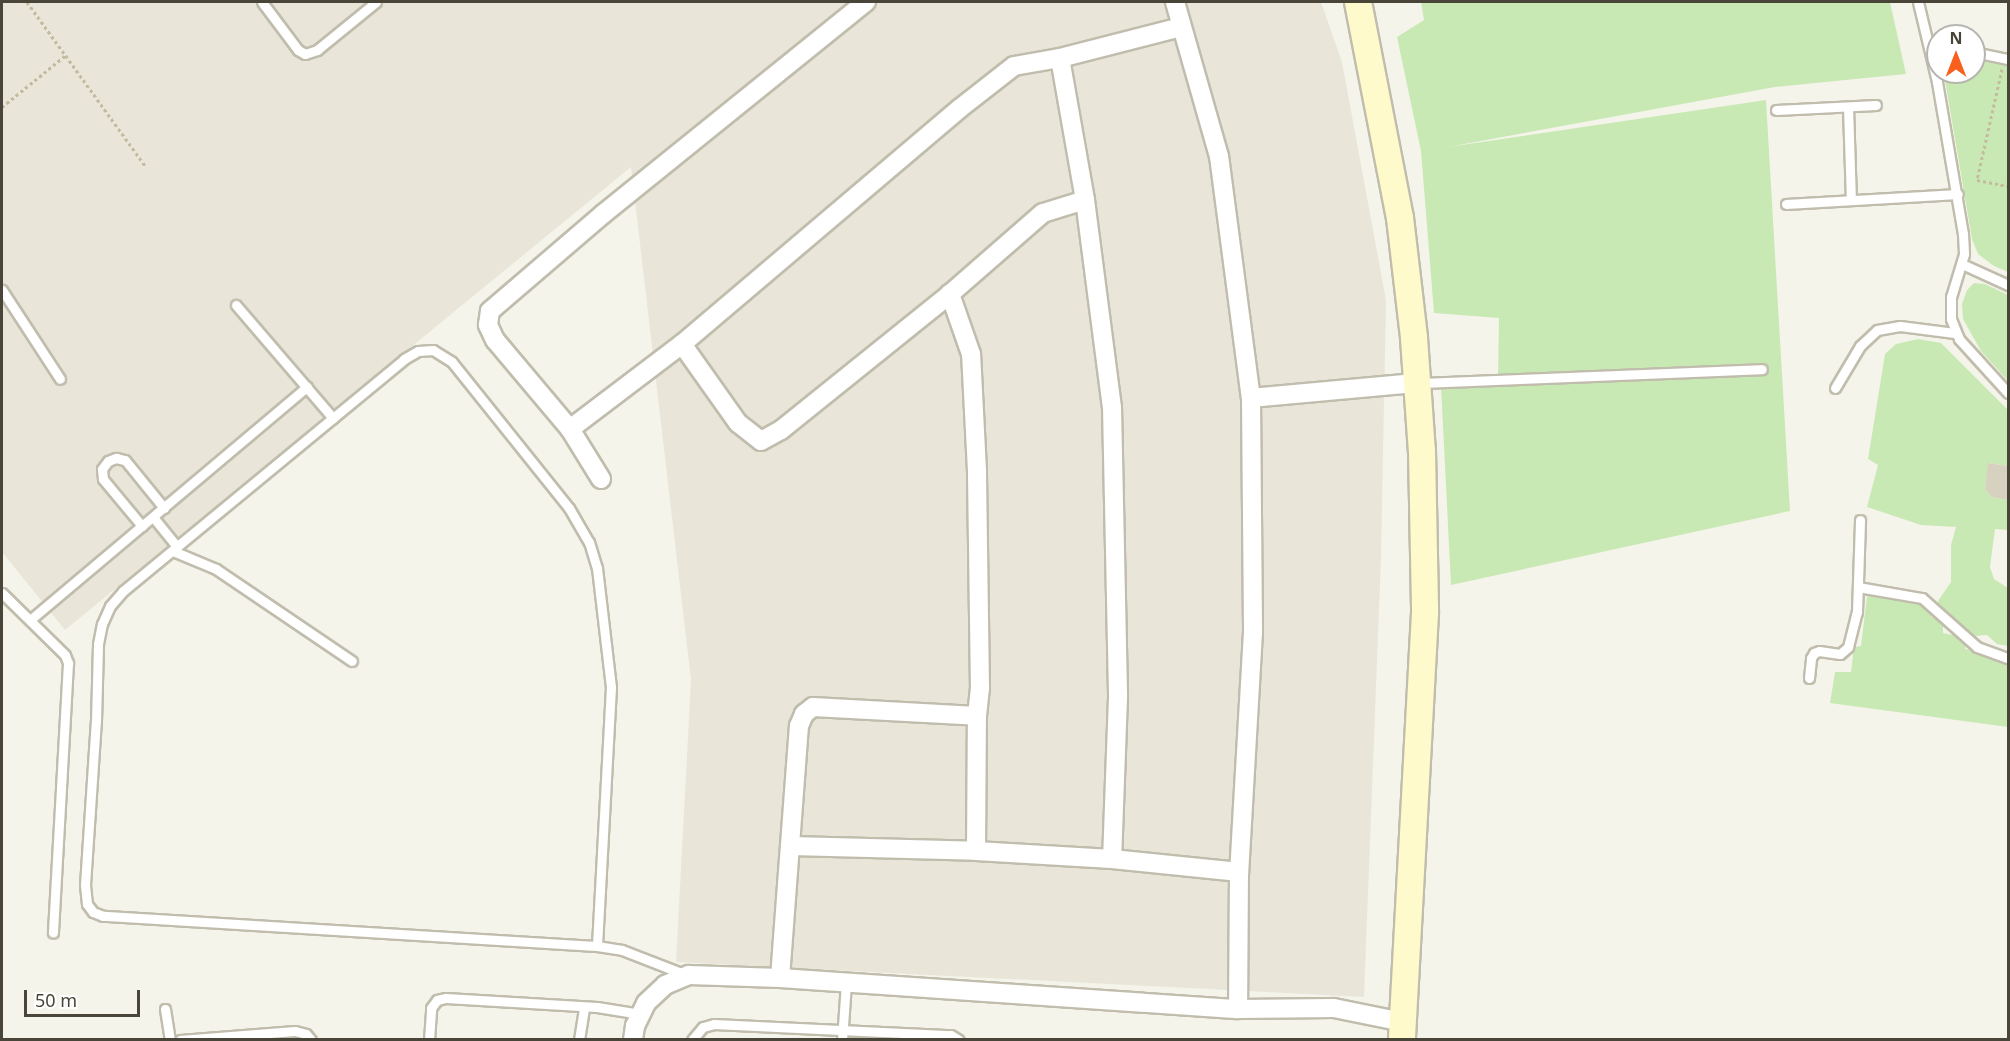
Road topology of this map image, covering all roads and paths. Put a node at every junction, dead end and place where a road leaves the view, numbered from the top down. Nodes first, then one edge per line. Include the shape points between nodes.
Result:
1 (27, 2) edge
2 (262, 2) edge
3 (376, 2) edge
4 (866, 2) edge
5 (1175, 2) edge
6 (1348, 2) edge
7 (1358, 2) edge
8 (1918, 2) edge
9 (1926, 24) edge
10 (1181, 27) junction
11 (1365, 40) junction
12 (1986, 55) edge
13 (66, 56) junction
14 (1060, 58) junction
15 (2007, 59) edge
16 (1940, 84) edge
17 (1876, 105) dead end
18 (2, 107) edge
19 (1848, 107) junction
20 (1776, 110) dead end
21 (146, 167) dead end
22 (2008, 186) edge
23 (1958, 194) junction
24 (1085, 200) junction
25 (1851, 200) junction
26 (1786, 204) dead end
27 (1962, 264) junction
28 (2008, 285) edge
29 (2, 290) edge
30 (950, 294) junction
31 (236, 305) dead end
32 (1955, 333) junction
33 (682, 344) junction
34 (1762, 369) dead end
35 (60, 379) dead end
36 (1417, 383) junction
37 (307, 387) junction
38 (1835, 388) dead end
39 (2008, 393) edge
40 (1251, 398) junction
41 (333, 418) junction
42 (570, 429) junction
43 (601, 479) dead end
44 (164, 508) junction
45 (153, 517) junction
46 (1860, 520) dead end
47 (142, 526) junction
48 (175, 549) junction
49 (1858, 587) junction
50 (2, 593) edge
51 (30, 620) junction
52 (2008, 658) edge
53 (352, 661) dead end
54 (1809, 678) dead end
55 (977, 716) junction
56 (791, 846) junction
57 (976, 851) junction
58 (1112, 859) junction
59 (1239, 872) junction
60 (53, 933) dead end
61 (597, 946) junction
62 (689, 975) junction
63 (780, 978) junction
64 (846, 983) junction
65 (584, 1007) junction
66 (165, 1009) dead end
67 (1238, 1009) junction
68 (640, 1014) junction
69 (1403, 1031) edge
70 (842, 1035) edge
71 (170, 1040) edge
72 (180, 1040) edge
73 (311, 1040) edge
74 (429, 1040) edge
75 (579, 1040) edge
76 (633, 1040) edge
77 (692, 1040) edge
78 (959, 1040) edge

1 - 13 path
2 - 3 lane via 305,54 314,52
4 - 42 street via 603,214 490,311 488,325 495,340
5 - 10 street
6 - 11 street
7 - 11 street
8 - 9 lane
10 - 14 street
10 - 40 street via 1219,156
11 - 36 street via 1400,218
12 - 15 lane
13 - 18 path
13 - 21 path
14 - 24 street
14 - 33 street via 1014,66
15 - 22 path via 1977,180
16 - 23 lane
17 - 19 lane
19 - 20 lane
19 - 25 lane
23 - 25 lane
23 - 27 lane via 1964,244
24 - 30 street via 1043,213
24 - 58 street via 1112,407 1118,698
25 - 26 lane
27 - 28 lane
27 - 32 lane via 1950,305
29 - 35 lane
30 - 33 street via 781,430 761,441 738,423
30 - 55 street via 972,366 977,471
31 - 37 lane
32 - 38 lane via 1900,326 1877,330 1860,346
32 - 39 lane
33 - 42 street
34 - 36 lane
36 - 40 street
36 - 69 street via 1425,603
37 - 41 lane
37 - 44 lane
40 - 59 street via 1253,632
41 - 48 lane
41 - 61 lane via 410,354 425,350 440,353 584,530 597,568 611,687
42 - 43 street
44 - 45 lane
44 - 47 lane via 125,460 108,461 102,470 103,479
45 - 47 lane
45 - 48 lane
46 - 49 lane
47 - 51 lane
48 - 53 lane via 216,569
48 - 61 lane via 116,598 102,624 84,885 89,909 103,916
49 - 52 lane via 1922,598 1977,647
49 - 54 lane via 1856,619 1846,650 1840,654 1814,653
50 - 51 lane
51 - 60 lane via 65,655 69,668
55 - 56 street via 813,707 804,714 799,726
55 - 57 street
56 - 57 street
56 - 63 street
57 - 58 street
58 - 59 street
59 - 67 street
61 - 62 lane via 622,950
62 - 63 street
62 - 68 street via 665,985
63 - 64 street
64 - 67 street
64 - 70 lane
65 - 68 lane
65 - 74 lane via 441,998 431,1008
65 - 75 lane
66 - 71 lane
67 - 69 street via 1334,1008 1381,1015
68 - 76 street
70 - 77 lane via 714,1024 703,1027
70 - 78 lane via 951,1035
72 - 73 lane via 295,1031

